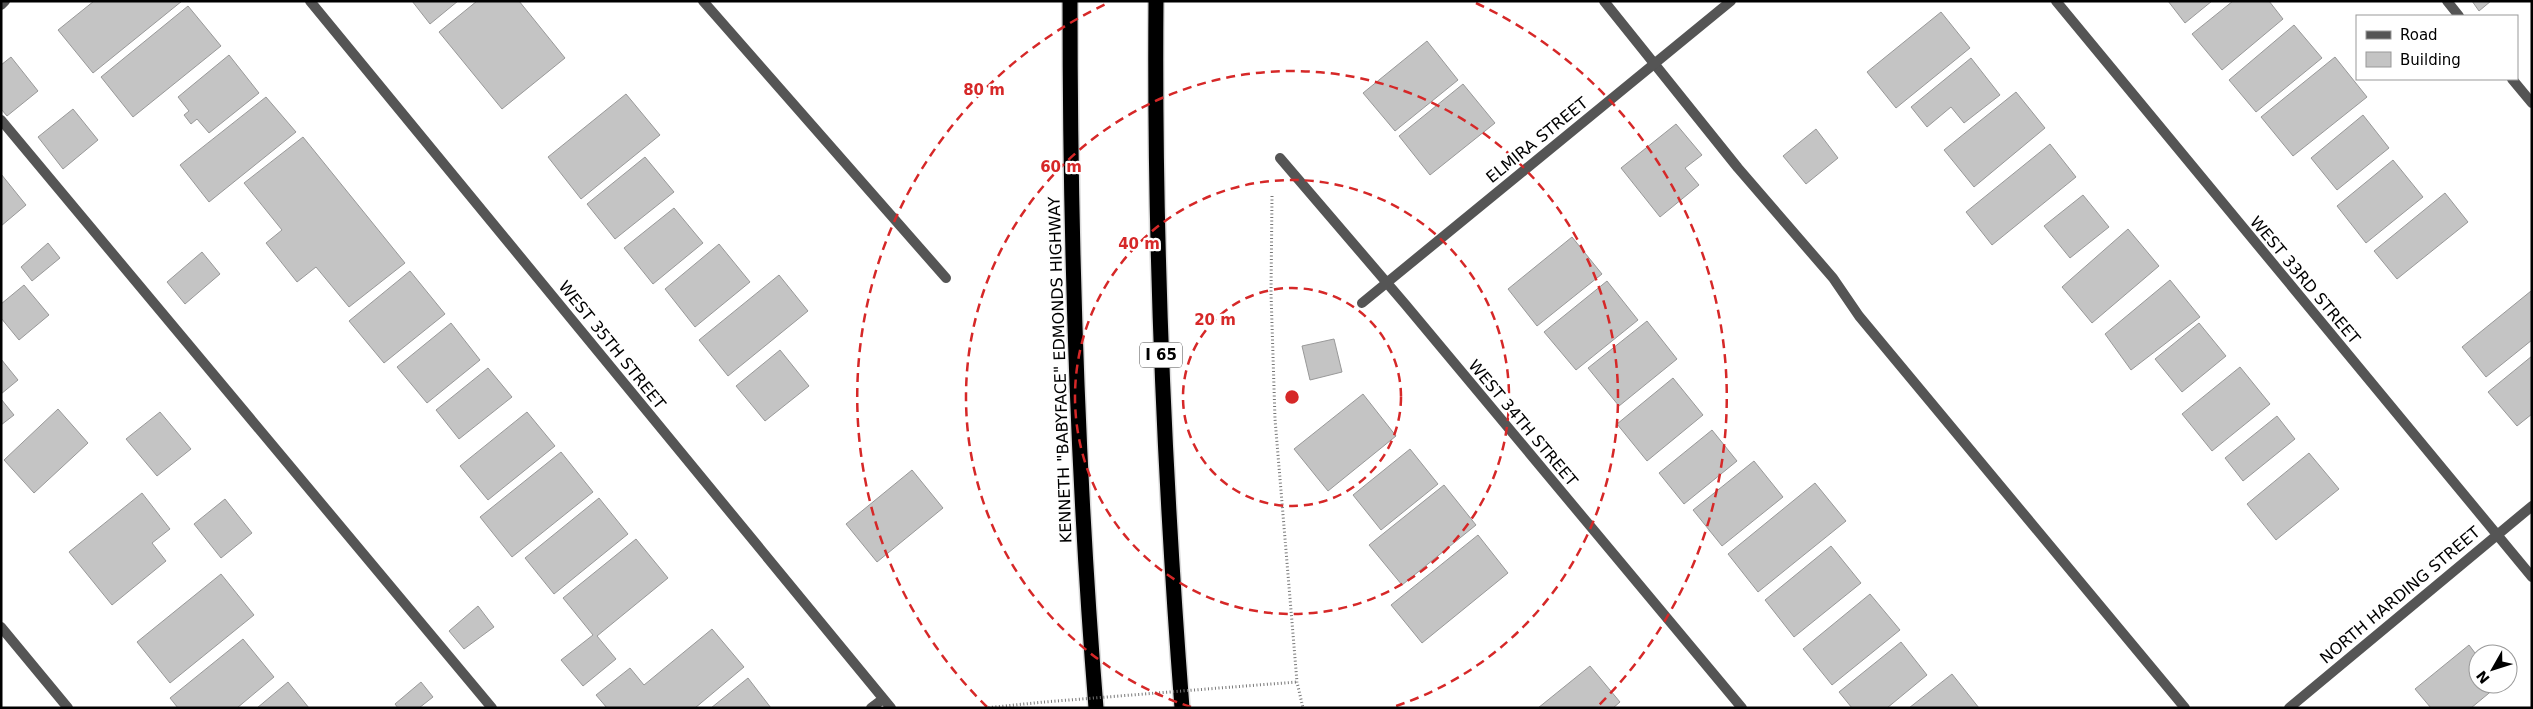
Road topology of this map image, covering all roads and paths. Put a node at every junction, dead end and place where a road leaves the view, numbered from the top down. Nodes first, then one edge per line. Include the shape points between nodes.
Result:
1 (5, 1) edge
2 (310, 1) edge
3 (703, 1) edge
4 (1070, 1) edge
5 (1156, 1) edge
6 (1604, 1) edge
7 (1731, 1) edge
8 (2056, 1) edge
9 (2447, 1) edge
10 (1, 4) edge
11 (2458, 15) edge
12 (1655, 64) junction
13 (2513, 80) edge
14 (2532, 103) edge
15 (1, 120) edge
16 (1280, 158) dead end
17 (1272, 196) dead end
18 (946, 278) dead end
19 (1387, 283) junction
20 (1362, 302) dead end
21 (2532, 506) edge
22 (2497, 534) junction
23 (2532, 577) edge
24 (1, 627) edge
25 (1298, 682) junction
26 (883, 698) junction
27 (68, 708) edge
28 (492, 708) edge
29 (871, 708) edge
30 (891, 708) edge
31 (985, 708) edge
32 (1096, 708) edge
33 (1182, 708) edge
34 (1303, 708) edge
35 (1742, 708) edge
36 (2185, 708) edge
37 (2289, 708) edge

1 - 10 street
2 - 26 street, WEST 35TH STREET
3 - 18 street
4 - 32 highway, KENNETH "BABYFACE" EDMONDS HIGHWAY via 1076,371
5 - 33 highway, I 65 via 1160,348
6 - 12 street
7 - 12 street, ELMIRA STREET
8 - 22 street, WEST 33RD STREET
9 - 11 street
12 - 19 street, ELMIRA STREET
12 - 36 street via 1738,168 1833,278 1859,316
13 - 14 street
15 - 28 street
16 - 19 street, WEST 34TH STREET
17 - 25 path via 1275,419
19 - 20 street, ELMIRA STREET
19 - 35 street, WEST 34TH STREET
21 - 22 street, NORTH HARDING STREET
22 - 23 street, WEST 33RD STREET
22 - 37 street, NORTH HARDING STREET
24 - 27 street
25 - 31 path, bridge
25 - 34 path
26 - 29 street
26 - 30 street, WEST 35TH STREET

